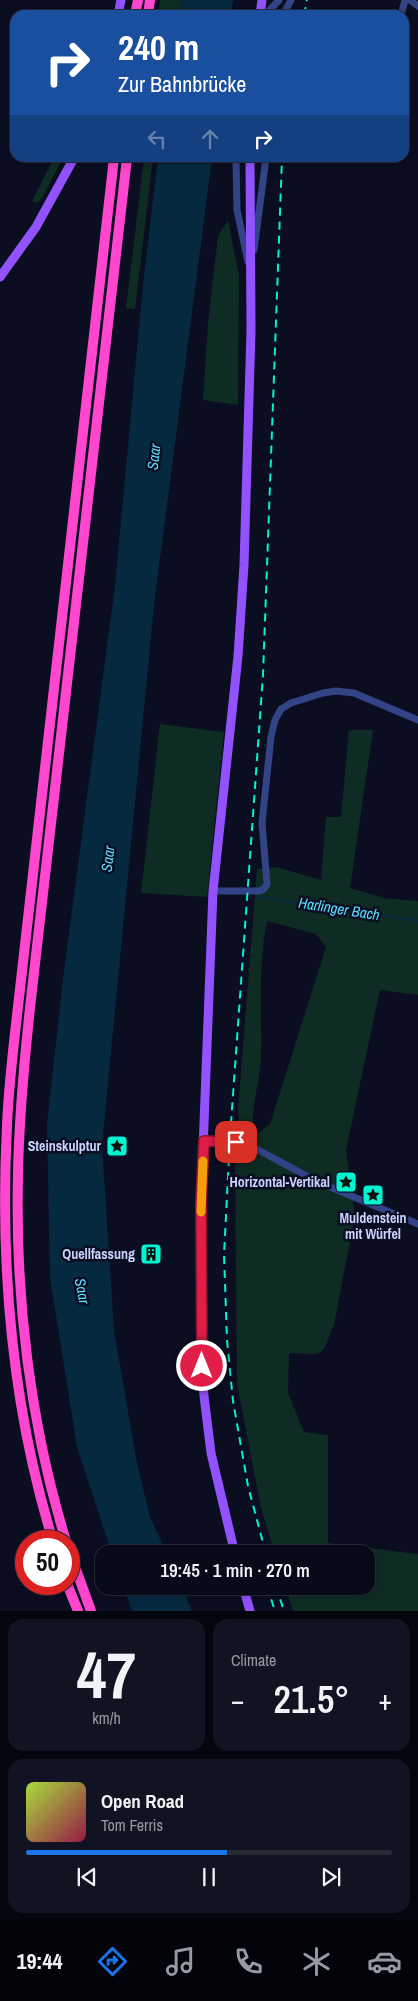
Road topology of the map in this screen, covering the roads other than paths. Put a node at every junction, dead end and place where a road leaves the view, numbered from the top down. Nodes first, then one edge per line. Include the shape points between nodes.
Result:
1 (280, 0) edge
2 (410, 0) edge
3 (418, 6) edge
4 (270, 10) edge
5 (72, 162) edge
6 (114, 162) edge
7 (127, 162) edge
8 (236, 162) edge
9 (250, 162) edge
10 (265, 162) edge
11 (251, 272) junction
12 (0, 277) edge
13 (418, 720) edge
14 (213, 891) junction
15 (204, 1141) junction
16 (418, 1224) edge
17 (50, 1530) edge
18 (63, 1530) edge
19 (233, 1545) edge
20 (80, 1580) edge
21 (71, 1595) edge
22 (246, 1595) edge
23 (78, 1611) edge
24 (91, 1611) edge
25 (250, 1611) edge

1 - 4 street
2 - 3 street
5 - 12 main road via 36,227
6 - 17 highway via 7,1124 5,1177 10,1294 24,1416
7 - 18 highway via 35,962 18,1160 22,1294 37,1414
8 - 11 street via 236,210
9 - 11 main road
10 - 11 street
11 - 14 main road via 241,609
13 - 14 street via 345,692 323,693 281,709 271,737 262,823 267,884 258,891
14 - 15 main road
15 - 16 street via 251,1146 316,1181
15 - 19 main road via 201,1230 203,1389 211,1453
20 - 24 highway
21 - 23 highway
22 - 25 main road

